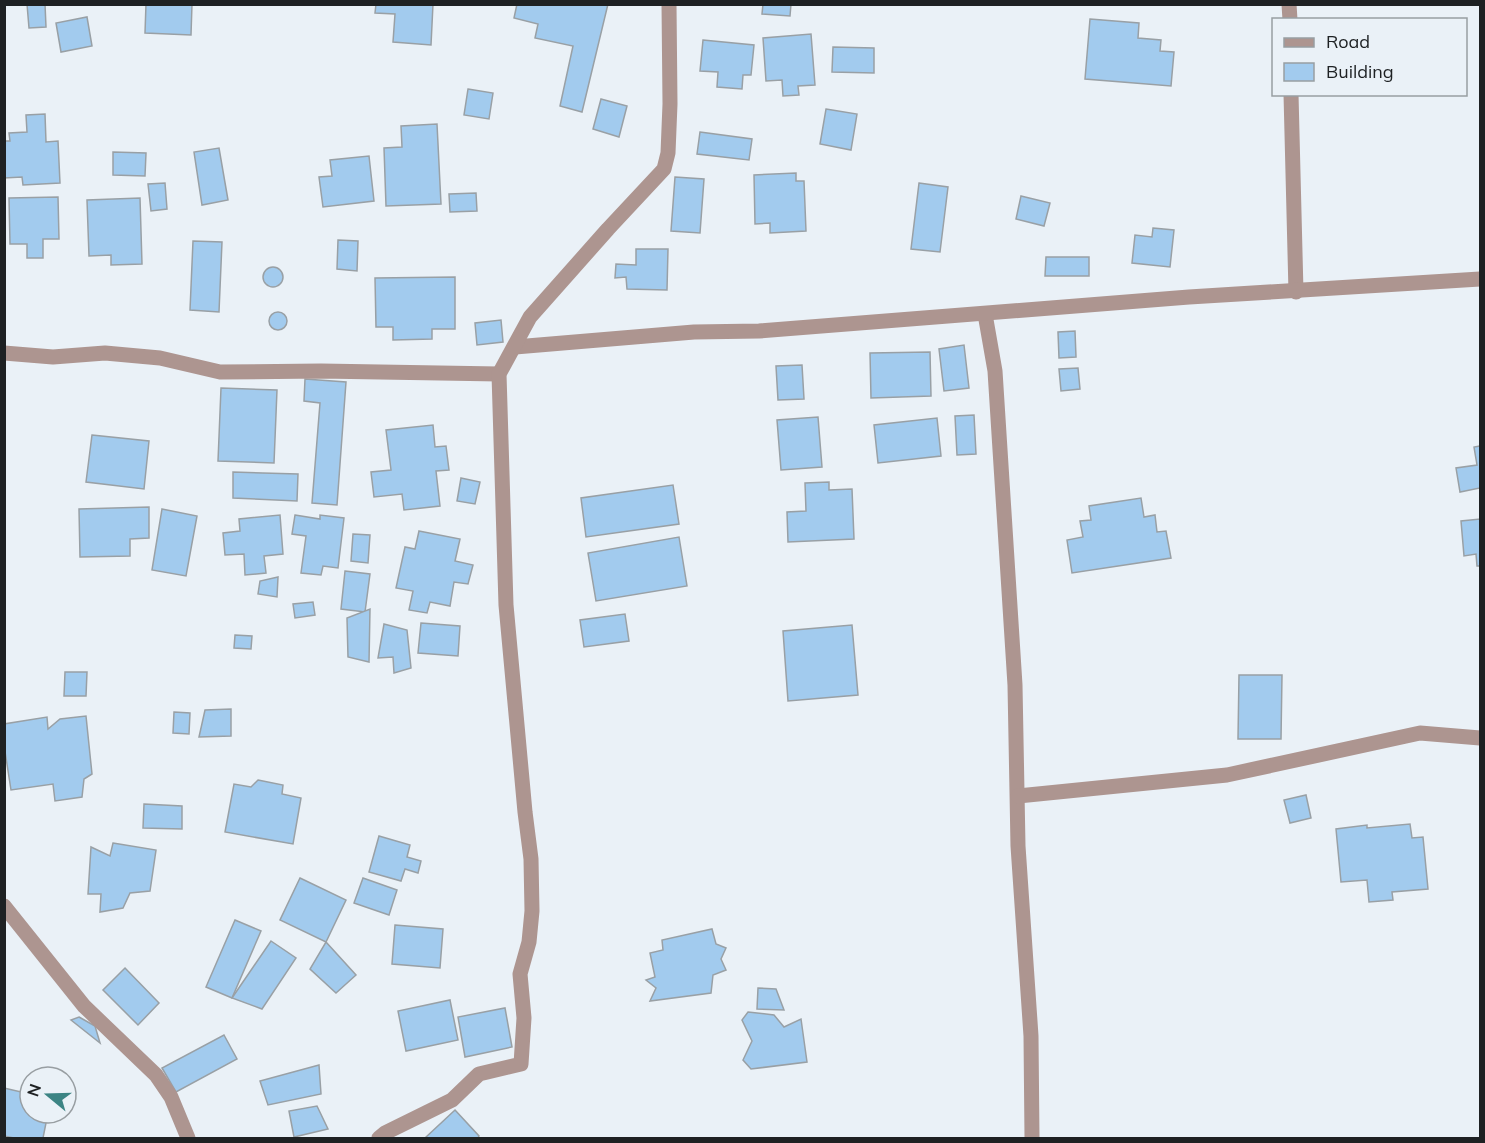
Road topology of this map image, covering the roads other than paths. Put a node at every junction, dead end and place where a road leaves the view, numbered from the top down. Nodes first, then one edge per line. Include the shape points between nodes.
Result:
1 (669, 4) edge
2 (1291, 96) edge
3 (1480, 279) edge
4 (1296, 291) junction
5 (985, 314) junction
6 (515, 346) junction
7 (4, 353) edge
8 (499, 374) junction
9 (1480, 738) edge
10 (1017, 796) junction
11 (4, 906) edge
12 (188, 1138) edge
13 (379, 1138) edge
14 (1032, 1138) edge

1 - 6 street via 668,153 664,169 530,317
2 - 4 street
3 - 4 street
4 - 5 street
5 - 6 street
5 - 10 street via 995,371 1015,685
6 - 8 street
7 - 8 street via 160,357 220,372
8 - 13 street via 506,605 531,859 532,911 520,974 524,1018 521,1064 479,1074 452,1100
9 - 10 street via 1420,733 1227,775
10 - 14 street via 1031,1036
11 - 12 street via 84,1006 156,1075 171,1097

